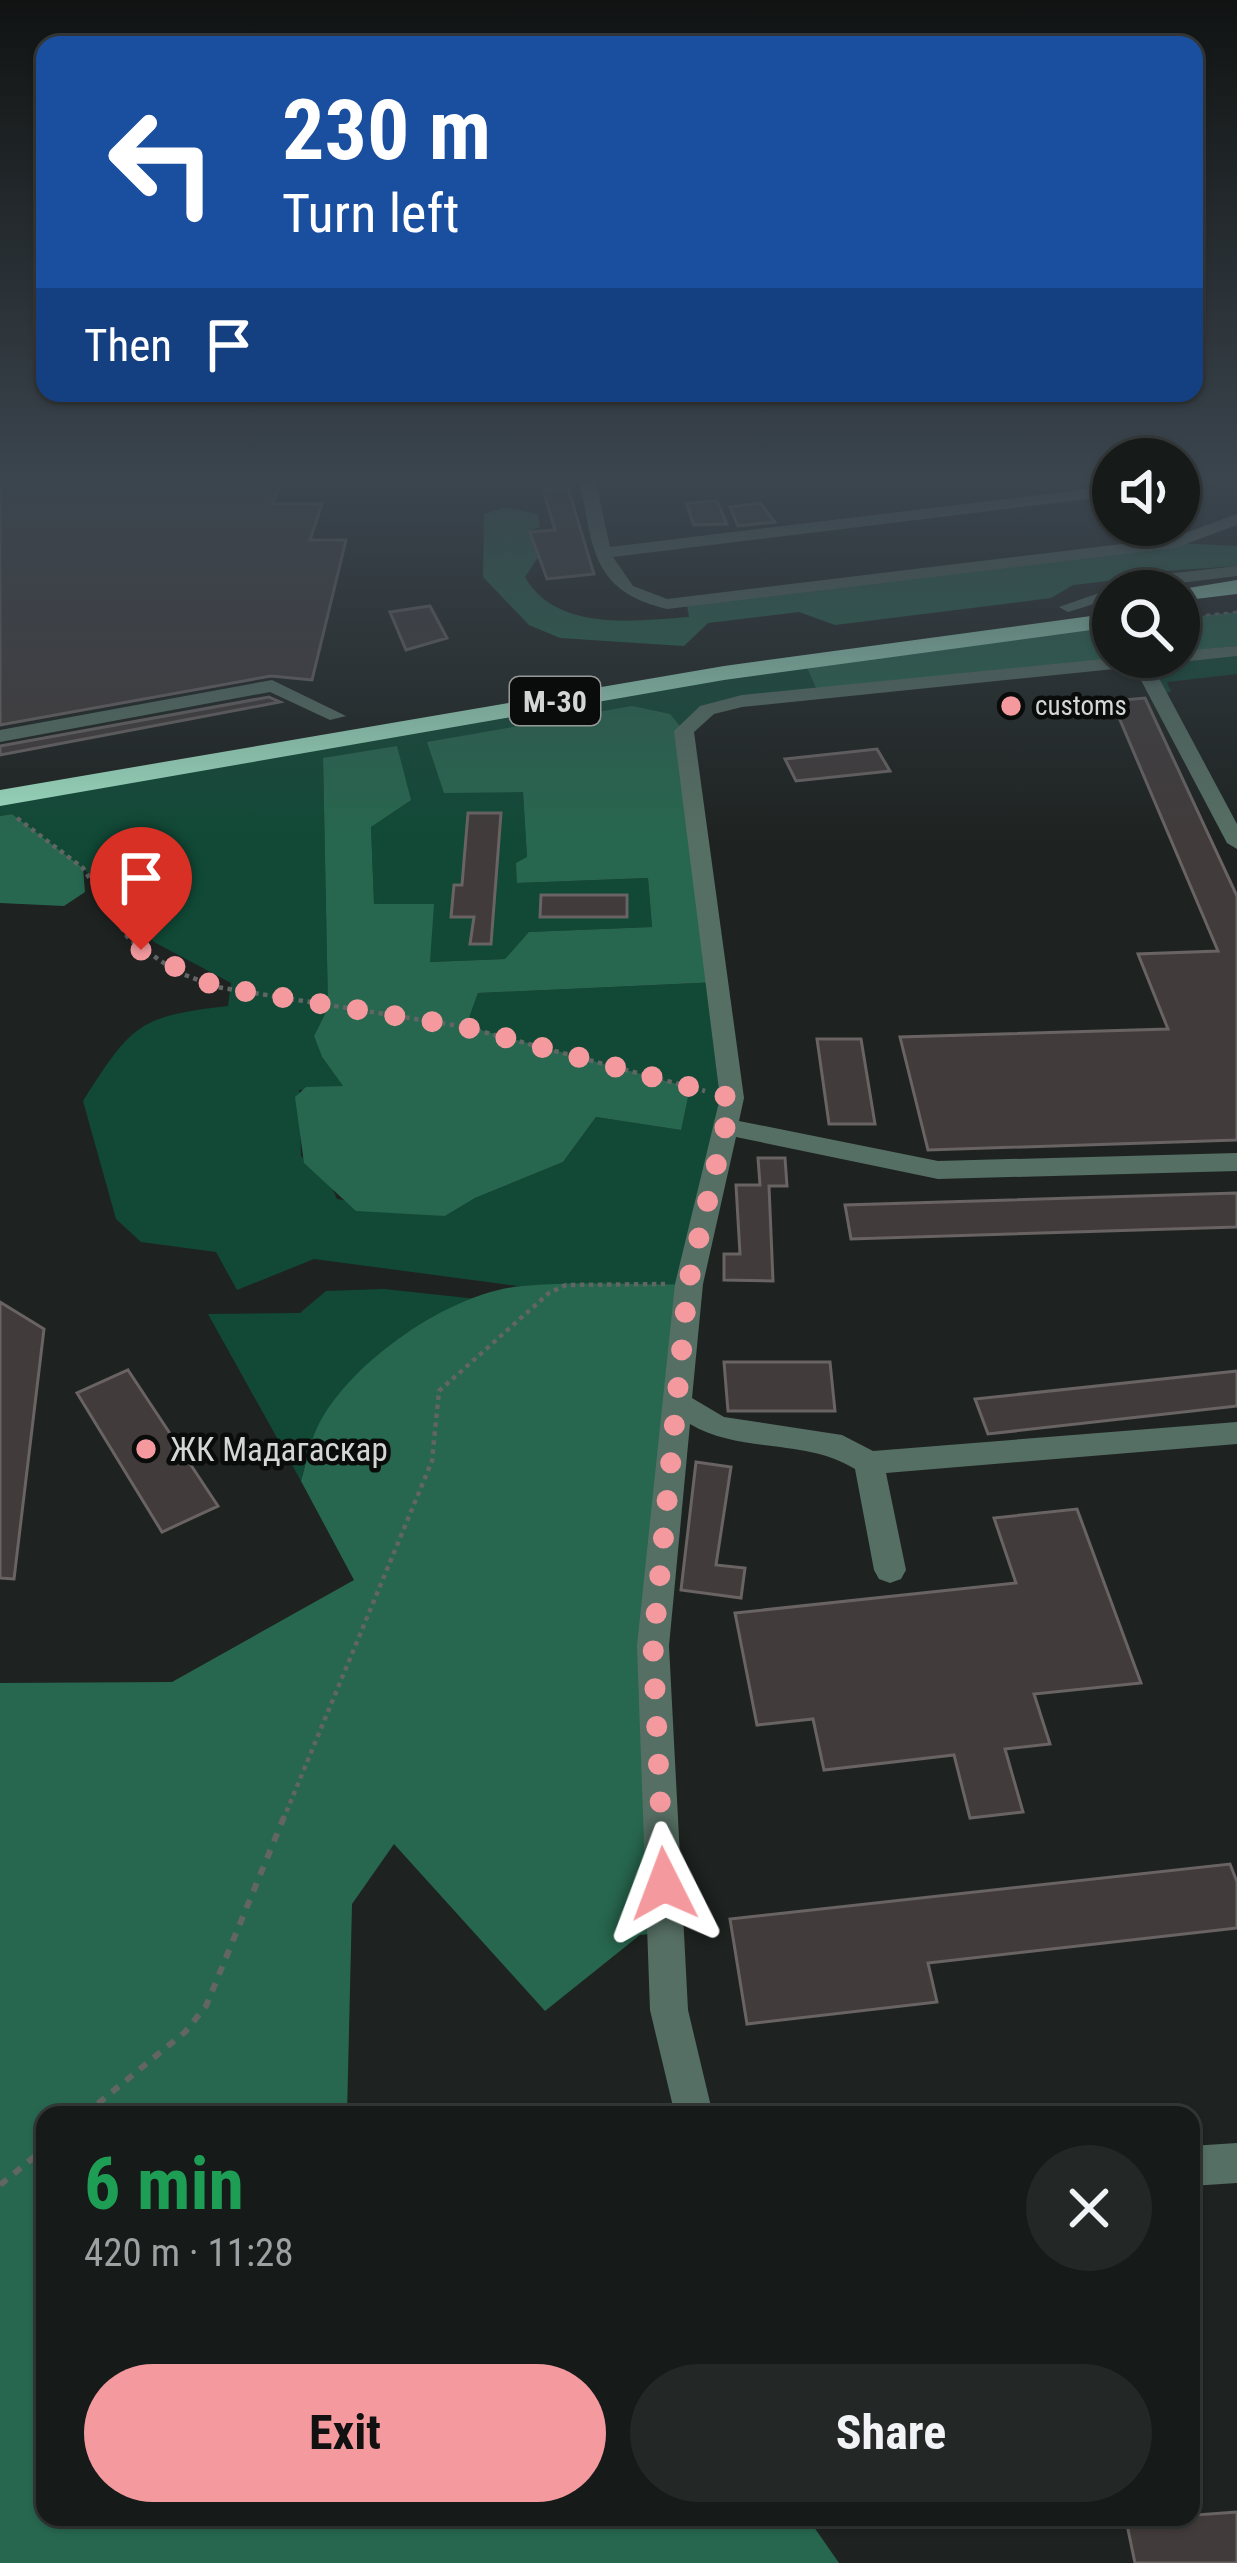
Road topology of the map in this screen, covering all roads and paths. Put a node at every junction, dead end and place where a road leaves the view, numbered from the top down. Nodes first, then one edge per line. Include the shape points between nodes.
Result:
1 (652, 602) edge
2 (714, 602) edge
3 (1085, 602) edge
4 (1092, 604) edge
5 (1068, 607) junction
6 (1237, 609) edge
7 (1200, 613) edge
8 (1200, 613) edge
9 (1092, 623) edge
10 (1237, 651) edge
11 (1200, 655) edge
12 (1092, 667) edge
13 (1149, 678) edge
14 (338, 716) junction
15 (0, 736) edge
16 (0, 778) edge
17 (6, 806) edge
18 (1237, 843) edge
19 (732, 1098) junction
20 (728, 1127) junction
21 (1237, 1162) edge
22 (688, 1284) junction
23 (676, 1403) junction
24 (1237, 1433) edge
25 (869, 1463) junction
26 (890, 1570) dead end
27 (96, 2106) edge
28 (692, 2106) edge
29 (36, 2155) edge
30 (1237, 2163) edge
31 (1200, 2165) edge
32 (0, 2185) edge

1 - 2 street
3 - 5 street
4 - 5 highway, М-30
5 - 14 highway, М-30
6 - 7 highway
6 - 8 path
9 - 17 highway, М-30 via 724,673
10 - 11 street
12 - 19 street via 742,701 691,719 684,731
13 - 18 street
14 - 15 street via 272,686
14 - 16 highway, М-30
17 - 19 path via 83,868 129,939 178,972 328,1009 465,1027
19 - 20 street
20 - 21 street via 938,1171
20 - 22 street
22 - 23 street
22 - 27 path via 549,1293 439,1391 432,1461 206,2006
23 - 25 street via 718,1427 842,1446
23 - 28 street via 653,1646 669,2010
24 - 25 street
25 - 26 street
29 - 32 path
30 - 31 street

